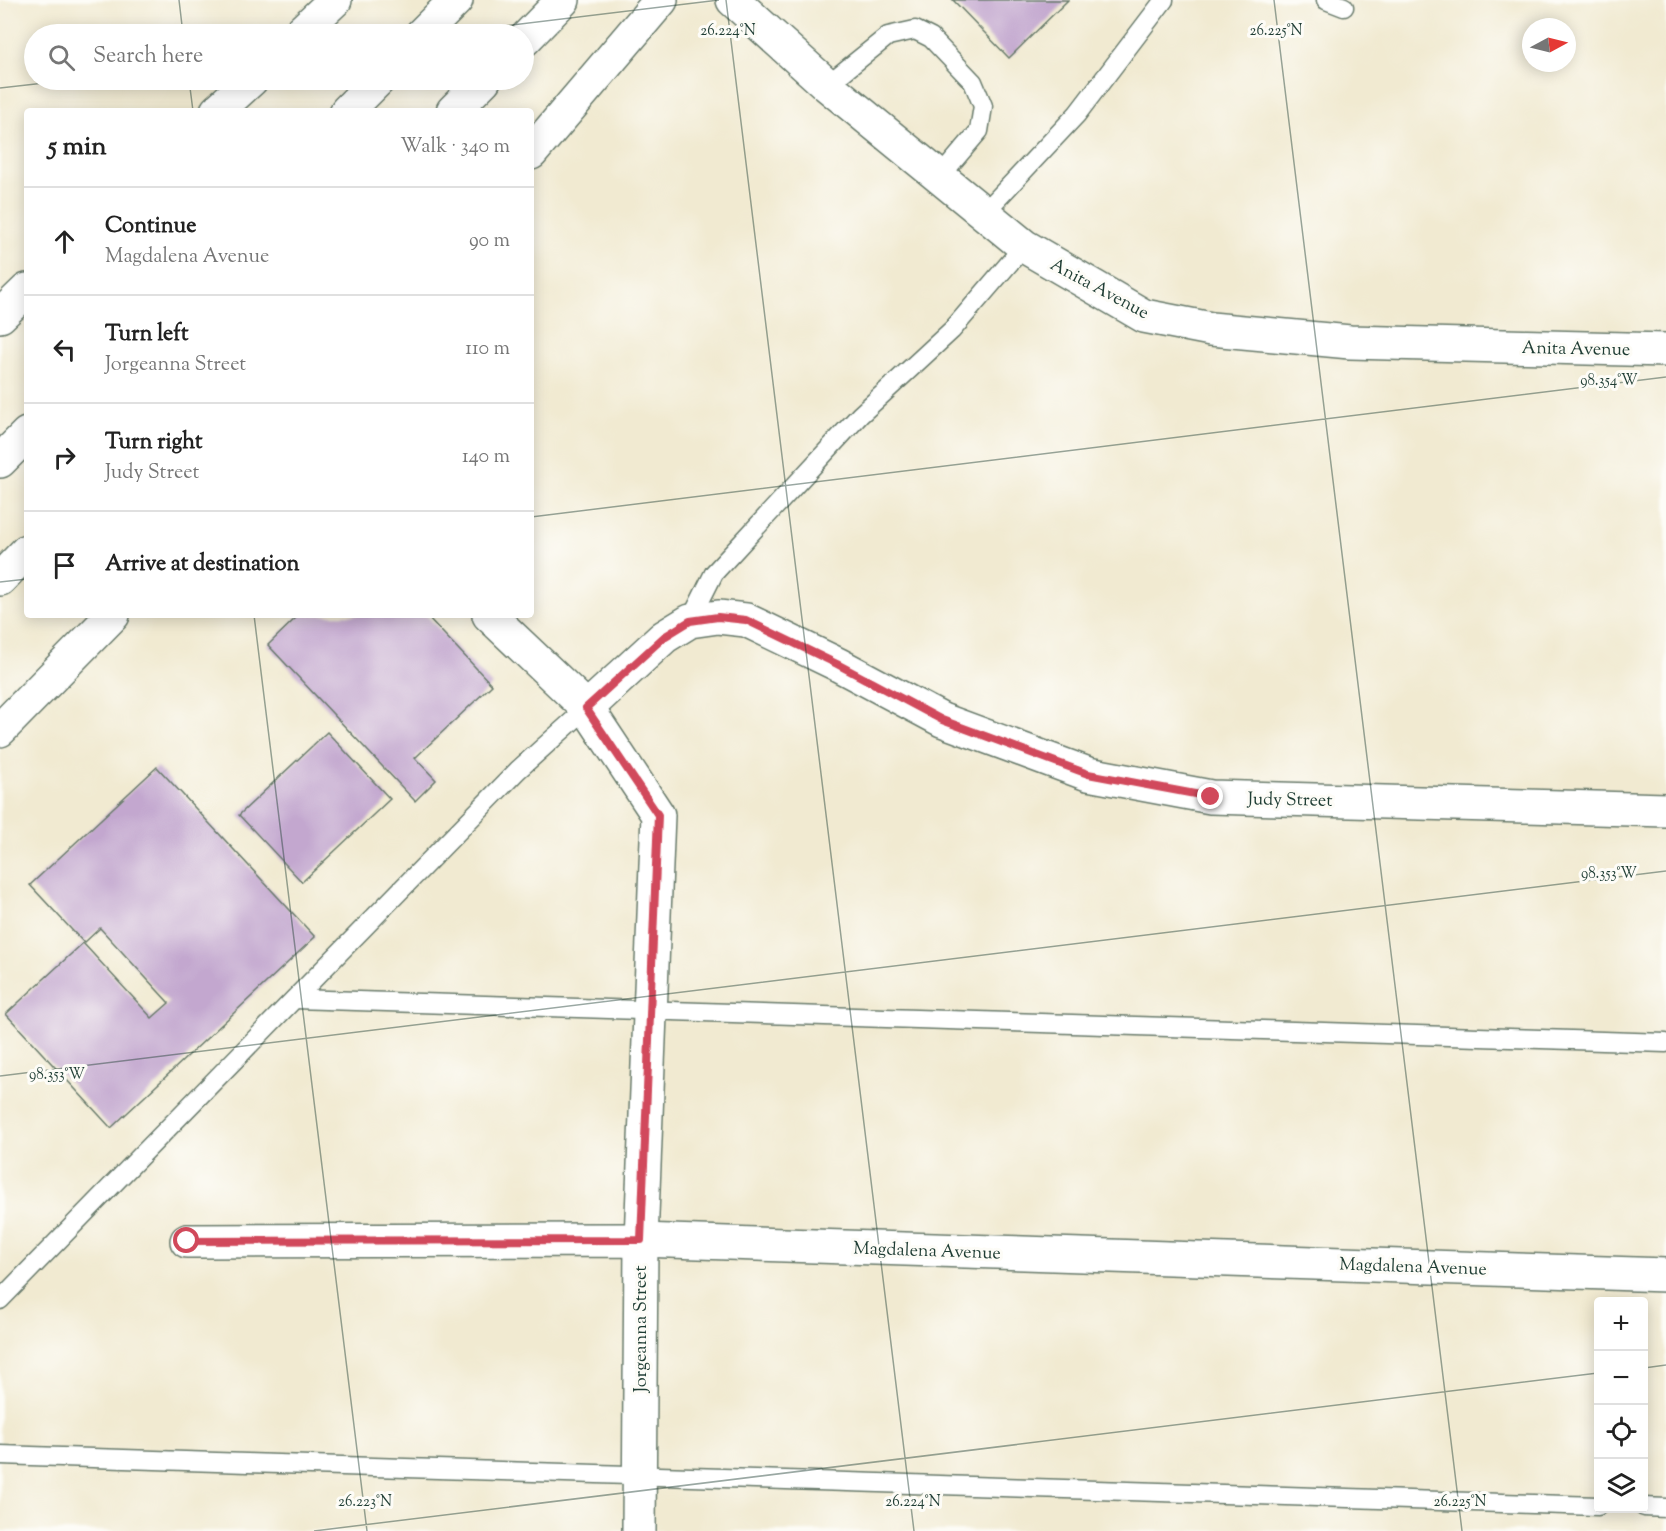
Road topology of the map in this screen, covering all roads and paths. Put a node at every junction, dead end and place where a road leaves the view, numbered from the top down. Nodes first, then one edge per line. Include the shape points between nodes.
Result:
1 (335, 0) edge
2 (456, 0) edge
3 (563, 0) edge
4 (661, 0) edge
5 (733, 0) edge
6 (1164, 0) edge
7 (1326, 0) edge
8 (1344, 7) dead end
9 (310, 24) edge
10 (432, 24) edge
11 (534, 30) edge
12 (827, 86) junction
13 (240, 90) edge
14 (368, 90) edge
15 (474, 90) edge
16 (221, 108) edge
17 (349, 108) edge
18 (456, 108) edge
19 (534, 149) edge
20 (938, 179) junction
21 (983, 214) junction
22 (1024, 246) junction
23 (24, 293) edge
24 (0, 316) edge
25 (1666, 350) edge
26 (24, 437) edge
27 (0, 461) edge
28 (24, 554) edge
29 (0, 579) edge
30 (110, 618) edge
31 (492, 618) edge
32 (690, 621) junction
33 (586, 708) junction
34 (0, 730) edge
35 (1666, 810) edge
36 (296, 999) junction
37 (650, 1011) junction
38 (1666, 1042) edge
39 (641, 1240) junction
40 (187, 1241) dead end
41 (1666, 1275) edge
42 (0, 1300) edge
43 (0, 1455) edge
44 (639, 1474) junction
45 (1594, 1506) edge
46 (1648, 1507) edge
47 (1666, 1508) edge
48 (639, 1531) edge

1 - 9 main road
2 - 10 main road
3 - 11 main road
4 - 19 main road
5 - 12 main road, Anita Avenue
6 - 21 lane via 1077,114
7 - 8 lane
12 - 20 main road, Anita Avenue
12 - 20 lane via 888,36 915,30 931,38 974,82 983,106 979,131
13 - 16 main road
14 - 17 main road
15 - 18 main road
20 - 21 main road, Anita Avenue
21 - 22 main road, Anita Avenue
22 - 25 main road, Anita Avenue via 1144,316 1211,329 1350,342
22 - 32 lane via 952,330 861,415 714,573
23 - 24 main road
26 - 27 main road
28 - 29 main road
30 - 34 main road
31 - 33 main road, Jorgeanna Street
32 - 33 main road, Judy Street via 664,637
32 - 35 main road, Judy Street via 718,617 746,620 942,720 1088,774 1211,797
33 - 36 lane via 518,770
33 - 37 main road, Jorgeanna Street via 658,815
36 - 37 lane
36 - 42 lane
37 - 38 lane
37 - 39 main road, Jorgeanna Street
39 - 40 main road, Magdalena Avenue
39 - 41 main road, Magdalena Avenue
39 - 44 main road, Jorgeanna Street
43 - 44 lane
44 - 45 lane
44 - 48 main road, Jorgeanna Street
46 - 47 lane

